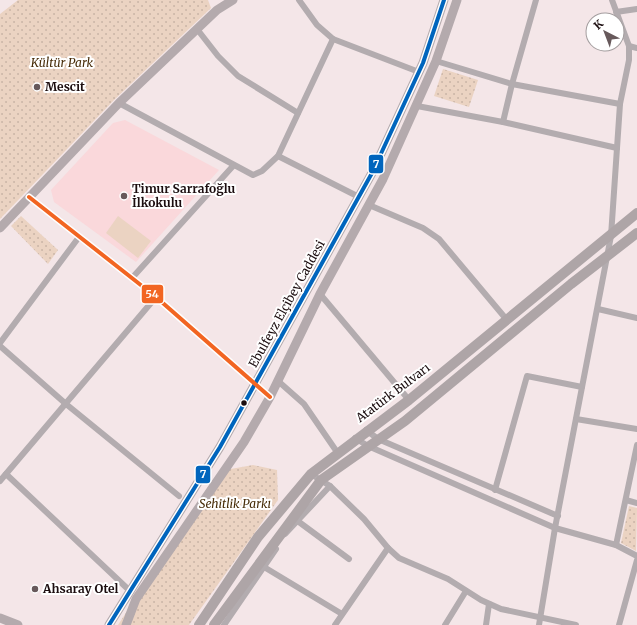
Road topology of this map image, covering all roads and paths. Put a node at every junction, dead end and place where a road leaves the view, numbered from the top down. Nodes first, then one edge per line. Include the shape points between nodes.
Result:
1 (233, 0) edge
2 (299, 0) edge
3 (444, 0) edge
4 (457, 0) edge
5 (536, 0) edge
6 (612, 0) edge
7 (637, 8) edge
8 (616, 12) joint
9 (197, 29) junction
10 (625, 36) edge
11 (333, 39) junction
12 (629, 46) junction
13 (637, 48) edge
14 (436, 61) junction
15 (419, 72) junction
16 (512, 84) junction
17 (119, 103) junction
18 (620, 104) junction
19 (417, 106) junction
20 (298, 113) junction
21 (503, 122) junction
22 (617, 148) junction
23 (278, 156) junction
24 (233, 166) junction
25 (29, 197) junction
26 (359, 197) junction
27 (369, 205) junction
28 (637, 213) edge
29 (0, 228) edge
30 (637, 233) edge
31 (79, 236) junction
32 (611, 236) junction
33 (608, 256) junction
34 (132, 278) junction
35 (320, 294) junction
36 (156, 297) junction
37 (598, 309) junction
38 (637, 318) edge
39 (508, 320) junction
40 (0, 345) edge
41 (278, 381) junction
42 (256, 384) junction
43 (582, 387) junction
44 (270, 397) junction
45 (409, 400) junction
46 (66, 404) junction
47 (576, 419) junction
48 (637, 428) edge
49 (366, 430) junction
50 (355, 438) junction
51 (378, 439) junction
52 (637, 445) edge
53 (368, 446) junction
54 (337, 452) junction
55 (6, 474) junction
56 (311, 474) junction
57 (321, 480) junction
58 (0, 481) edge
59 (330, 486) junction
60 (495, 490) junction
61 (179, 496) dead end
62 (626, 500) junction
63 (637, 503) edge
64 (558, 516) junction
65 (299, 522) junction
66 (555, 528) junction
67 (616, 545) junction
68 (388, 548) junction
69 (637, 556) edge
70 (349, 559) dead end
71 (637, 560) edge
72 (264, 567) junction
73 (130, 591) junction
74 (466, 591) junction
75 (489, 604) junction
76 (342, 614) junction
77 (0, 618) edge
78 (540, 618) junction
79 (18, 625) edge
80 (109, 625) edge
81 (126, 625) edge
82 (199, 625) edge
83 (214, 625) edge
84 (224, 625) edge
85 (335, 625) edge
86 (445, 625) edge
87 (486, 625) edge
88 (539, 625) edge
89 (576, 625) edge
90 (619, 625) edge

1 - 9 main road via 217,10
2 - 11 street via 317,25
3 - 15 main road, Ebulfeyz Elçibey Caddesi
4 - 14 main road, Ebulfeyz Elçibey Caddesi
5 - 16 street
6 - 8 street
7 - 8 street
9 - 17 main road
9 - 20 street via 238,76
10 - 12 street
11 - 15 street
11 - 20 street
12 - 13 street
12 - 18 street via 629,60
14 - 16 street
14 - 19 main road, Ebulfeyz Elçibey Caddesi
15 - 26 main road, Ebulfeyz Elçibey Caddesi
16 - 18 street
16 - 21 street
17 - 24 street
17 - 25 main road
18 - 22 street
19 - 21 street
19 - 27 main road, Ebulfeyz Elçibey Caddesi
20 - 23 street
21 - 22 street
22 - 32 street
23 - 24 street via 262,171 253,175
23 - 26 street
24 - 34 street
25 - 29 main road
25 - 31 street
26 - 42 main road, Ebulfeyz Elçibey Caddesi
27 - 35 main road, Ebulfeyz Elçibey Caddesi
27 - 39 street via 422,228 440,240
28 - 32 main road, Atatürk Bulvarı
30 - 33 main road
31 - 34 street
31 - 40 street
32 - 33 street
32 - 39 main road, Atatürk Bulvarı
33 - 37 street
33 - 51 main road via 405,421
34 - 36 street
35 - 41 main road, Ebulfeyz Elçibey Caddesi
35 - 45 street
36 - 42 street
36 - 46 street
37 - 38 street
37 - 43 street
39 - 45 main road, Atatürk Bulvarı
40 - 46 street
41 - 44 main road, Ebulfeyz Elçibey Caddesi
41 - 54 street via 304,404
42 - 44 street
42 - 73 main road, Ebulfeyz Elçibey Caddesi via 220,447
43 - 47 street
43 - 60 street via 527,376
44 - 81 main road, Ebulfeyz Elçibey Caddesi via 244,442 136,599
45 - 49 main road, Atatürk Bulvarı
46 - 55 street
46 - 61 street
47 - 48 street
47 - 64 street
49 - 50 main road, Atatürk Bulvarı
49 - 51 street
50 - 53 street
50 - 54 main road, Atatürk Bulvarı
51 - 53 main road
51 - 60 street
52 - 62 street
53 - 57 main road
53 - 66 street
54 - 56 main road, Atatürk Bulvarı
55 - 58 street
55 - 73 street
56 - 57 street
56 - 82 main road, Atatürk Bulvarı via 258,537
57 - 59 street
57 - 83 main road
59 - 65 street
59 - 68 street via 364,519
60 - 64 street
62 - 63 street
62 - 67 street
64 - 66 street
65 - 70 street
65 - 72 street via 286,534
66 - 67 street
66 - 78 street
67 - 69 street
68 - 74 street via 409,563 448,579
68 - 76 street
71 - 90 street
72 - 76 street
72 - 84 street
73 - 80 main road, Ebulfeyz Elçibey Caddesi
74 - 75 street
74 - 86 street
75 - 78 street
75 - 87 street
76 - 85 street
77 - 79 main road
78 - 88 street
78 - 89 street

